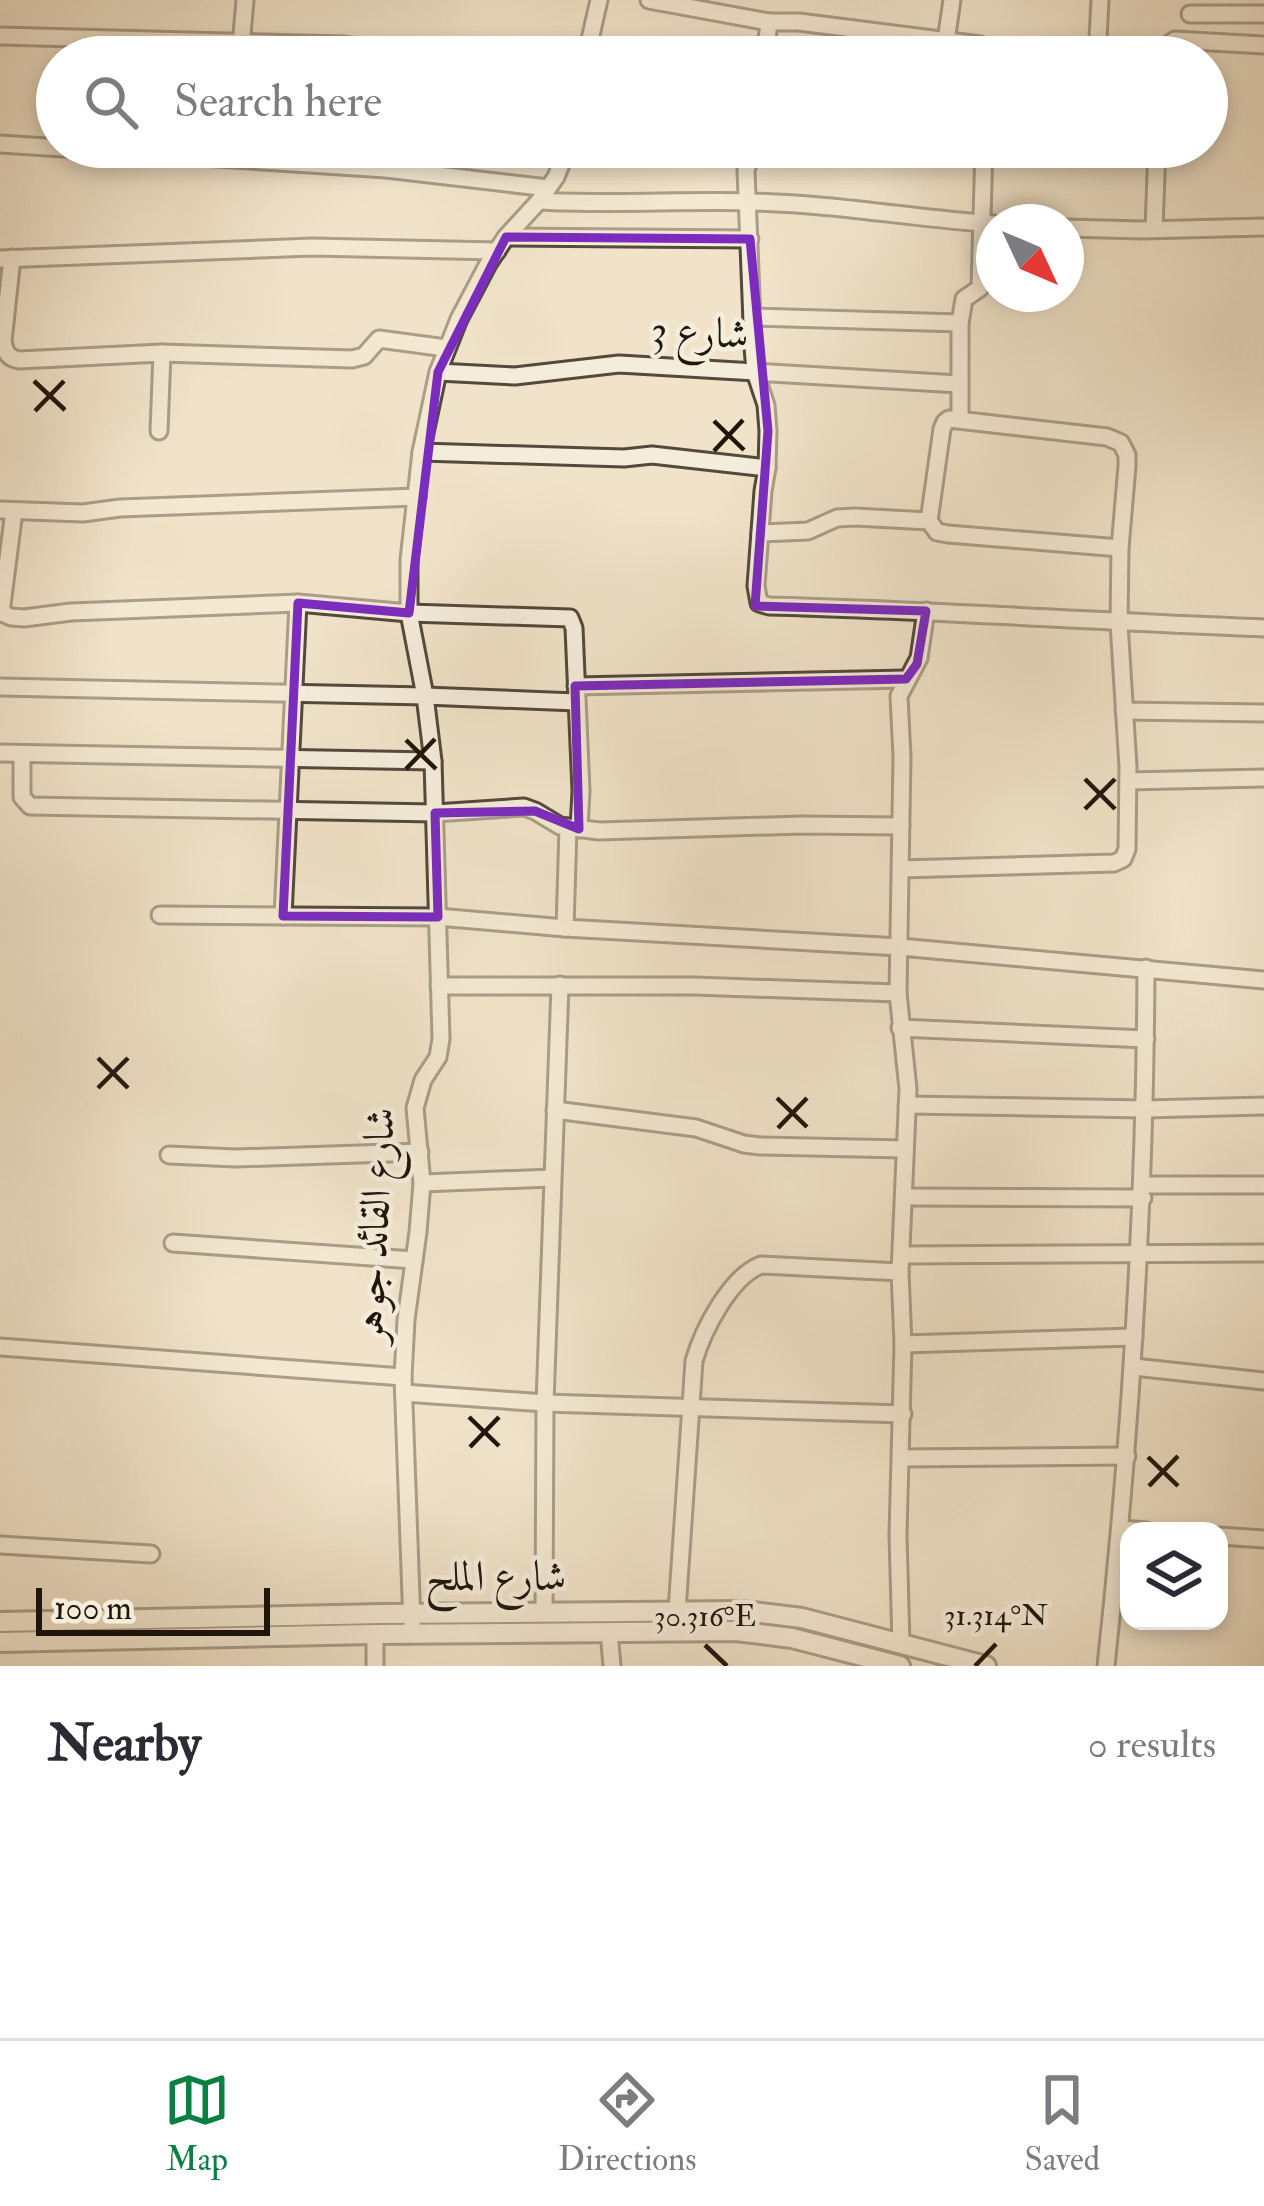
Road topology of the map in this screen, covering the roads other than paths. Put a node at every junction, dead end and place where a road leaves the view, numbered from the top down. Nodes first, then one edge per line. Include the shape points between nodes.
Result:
1 (245, 0) edge
2 (599, 0) edge
3 (649, 0) edge
4 (952, 0) edge
5 (1100, 0) edge
6 (731, 7) edge
7 (1190, 14) dead end
8 (1264, 14) edge
9 (769, 22) junction
10 (0, 36) edge
11 (242, 36) edge
12 (591, 36) edge
13 (767, 36) edge
14 (907, 36) edge
15 (947, 36) edge
16 (1098, 36) edge
17 (36, 38) edge
18 (1228, 43) edge
19 (1264, 45) edge
20 (0, 143) edge
21 (36, 145) edge
22 (376, 168) edge
23 (561, 168) edge
24 (747, 168) edge
25 (985, 168) edge
26 (1156, 168) edge
27 (544, 195) junction
28 (748, 202) junction
29 (987, 204) edge
30 (976, 222) edge
31 (1264, 226) edge
32 (1084, 228) edge
33 (1154, 230) junction
34 (750, 239) junction
35 (501, 244) junction
36 (6, 258) edge
37 (976, 290) edge
38 (752, 317) junction
39 (960, 323) junction
40 (446, 348) junction
41 (162, 353) junction
42 (438, 372) junction
43 (755, 372) junction
44 (959, 384) junction
45 (961, 419) junction
46 (159, 430) dead end
47 (422, 452) junction
48 (767, 468) junction
49 (417, 497) junction
50 (7, 510) edge
51 (929, 521) junction
52 (760, 533) junction
53 (1120, 548) junction
54 (298, 603) junction
55 (926, 611) junction
56 (0, 612) edge
57 (409, 614) junction
58 (1119, 623) junction
59 (1264, 628) edge
60 (906, 679) junction
61 (0, 687) edge
62 (295, 693) junction
63 (576, 694) junction
64 (425, 696) junction
65 (1124, 712) junction
66 (1264, 713) edge
67 (0, 753) edge
68 (22, 754) junction
69 (292, 758) junction
70 (433, 760) junction
71 (1264, 778) edge
72 (1128, 781) junction
73 (289, 811) junction
74 (435, 813) junction
75 (901, 826) junction
76 (573, 828) junction
77 (901, 869) junction
78 (160, 915) dead end
79 (283, 916) junction
80 (438, 917) junction
81 (565, 928) junction
82 (900, 947) junction
83 (1146, 968) junction
84 (1264, 980) edge
85 (560, 985) junction
86 (439, 986) junction
87 (898, 993) junction
88 (900, 1028) junction
89 (1146, 1040) junction
90 (907, 1105) junction
91 (1264, 1106) edge
92 (1145, 1109) junction
93 (555, 1110) junction
94 (904, 1149) junction
95 (420, 1152) junction
96 (169, 1155) dead end
97 (553, 1178) junction
98 (422, 1183) junction
99 (1264, 1185) edge
100 (1143, 1191) junction
101 (904, 1197) junction
102 (173, 1243) dead end
103 (1264, 1252) edge
104 (1140, 1254) junction
105 (414, 1260) junction
106 (901, 1263) junction
107 (1134, 1337) junction
108 (903, 1343) junction
109 (0, 1348) edge
110 (1134, 1367) junction
111 (1264, 1382) edge
112 (404, 1385) junction
113 (545, 1403) junction
114 (690, 1408) junction
115 (903, 1414) junction
116 (1127, 1456) junction
117 (902, 1458) junction
118 (1122, 1522) edge
119 (1228, 1537) edge
120 (1120, 1538) edge
121 (1264, 1539) edge
122 (0, 1544) edge
123 (151, 1554) dead end
124 (677, 1611) junction
125 (544, 1613) junction
126 (412, 1614) junction
127 (0, 1622) edge
128 (609, 1632) junction
129 (375, 1634) junction
130 (411, 1635) junction
131 (0, 1642) edge
132 (901, 1644) junction
133 (375, 1666) edge
134 (612, 1666) edge
135 (901, 1666) edge
136 (986, 1666) edge
137 (1106, 1666) edge

1 - 11 street
2 - 12 street
3 - 6 street
4 - 15 street
5 - 16 street
6 - 9 street
7 - 8 street
9 - 13 street
9 - 14 street
10 - 17 street
18 - 19 street
20 - 21 street
22 - 27 street
23 - 27 street, شارع القائد جوهر
24 - 28 street
25 - 29 street
26 - 33 street
27 - 28 street via 600,203
27 - 35 street, شارع القائد جوهر
28 - 30 street
28 - 34 street
31 - 33 street
32 - 33 street
34 - 35 street
34 - 38 street
35 - 36 street
35 - 40 street, شارع القائد جوهر
36 - 41 street via 9,356
37 - 39 street via 964,299
38 - 39 street
38 - 43 street
39 - 44 street
40 - 41 street via 380,339 352,359
40 - 42 street, شارع القائد جوهر
41 - 46 street
42 - 43 street, شارع 3 via 514,376 619,364
42 - 47 street, شارع القائد جوهر
43 - 44 street, شارع 3
43 - 48 street via 766,405
44 - 45 street
45 - 51 street via 943,425
45 - 53 street via 1117,439 1127,466
47 - 48 street via 652,455
47 - 49 street, شارع القائد جوهر
48 - 52 street
49 - 50 street
49 - 57 street, شارع القائد جوهر
50 - 56 street
51 - 52 street via 837,518 808,531
51 - 53 street via 941,533
52 - 55 street via 756,595 763,606
53 - 58 street
54 - 56 street via 24,618
54 - 57 street
54 - 62 street
55 - 58 street
55 - 60 street via 919,658
57 - 63 street via 570,618
57 - 64 street, شارع القائد جوهر
58 - 59 street
58 - 65 street
60 - 63 street
60 - 75 street via 899,703
61 - 62 street
62 - 64 street
62 - 69 street
63 - 64 street
63 - 76 street via 581,791
64 - 70 street, شارع القائد جوهر
65 - 66 street
65 - 72 street
67 - 68 street
68 - 69 street
68 - 73 street via 22,797 30,806
69 - 70 street
69 - 73 street
70 - 74 street, شارع القائد جوهر
71 - 72 street
72 - 77 street via 1127,852 1120,861
73 - 74 street
73 - 79 street
74 - 76 street via 524,807
74 - 80 street, شارع القائد جوهر
75 - 76 street
75 - 77 street
76 - 81 street
77 - 82 street
78 - 79 street
79 - 80 street
80 - 81 street
80 - 86 street, شارع القائد جوهر
81 - 82 street
82 - 83 street
82 - 87 street
83 - 84 street
83 - 89 street
85 - 86 street
85 - 87 street
85 - 93 street
86 - 95 street, شارع القائد جوهر via 440,1048 415,1108
87 - 88 street
88 - 89 street
88 - 90 street
89 - 92 street
90 - 92 street
90 - 94 street
91 - 92 street
92 - 100 street
93 - 94 street via 696,1128 760,1146
93 - 97 street
94 - 101 street
95 - 96 street
95 - 98 street, شارع القائد جوهر
97 - 98 street
97 - 113 street
98 - 105 street, شارع القائد جوهر
99 - 100 street
100 - 101 street
100 - 104 street
101 - 106 street
102 - 105 street
103 - 104 street
104 - 106 street
104 - 107 street
105 - 112 street, شارع القائد جوهر
106 - 108 street
106 - 114 street via 753,1268 706,1326
107 - 108 street
107 - 110 street
108 - 115 street
109 - 112 street
110 - 111 street
110 - 116 street
112 - 113 street
112 - 126 street, شارع القائد جوهر
113 - 114 street
113 - 125 street
114 - 115 street
114 - 124 street
115 - 117 street
116 - 117 street
116 - 118 street
117 - 132 street
119 - 121 street
120 - 137 street
122 - 123 street
124 - 125 street, شارع الملح
124 - 132 street, شارع الملح via 775,1613
125 - 126 street, شارع الملح
126 - 127 street, شارع الملح
126 - 130 street, شارع القائد جوهر
128 - 130 street, شارع الملح
128 - 134 street
128 - 135 street, شارع الملح via 766,1633
129 - 130 street, شارع الملح
129 - 131 street, شارع الملح
129 - 133 street
132 - 136 street, شارع الملح

